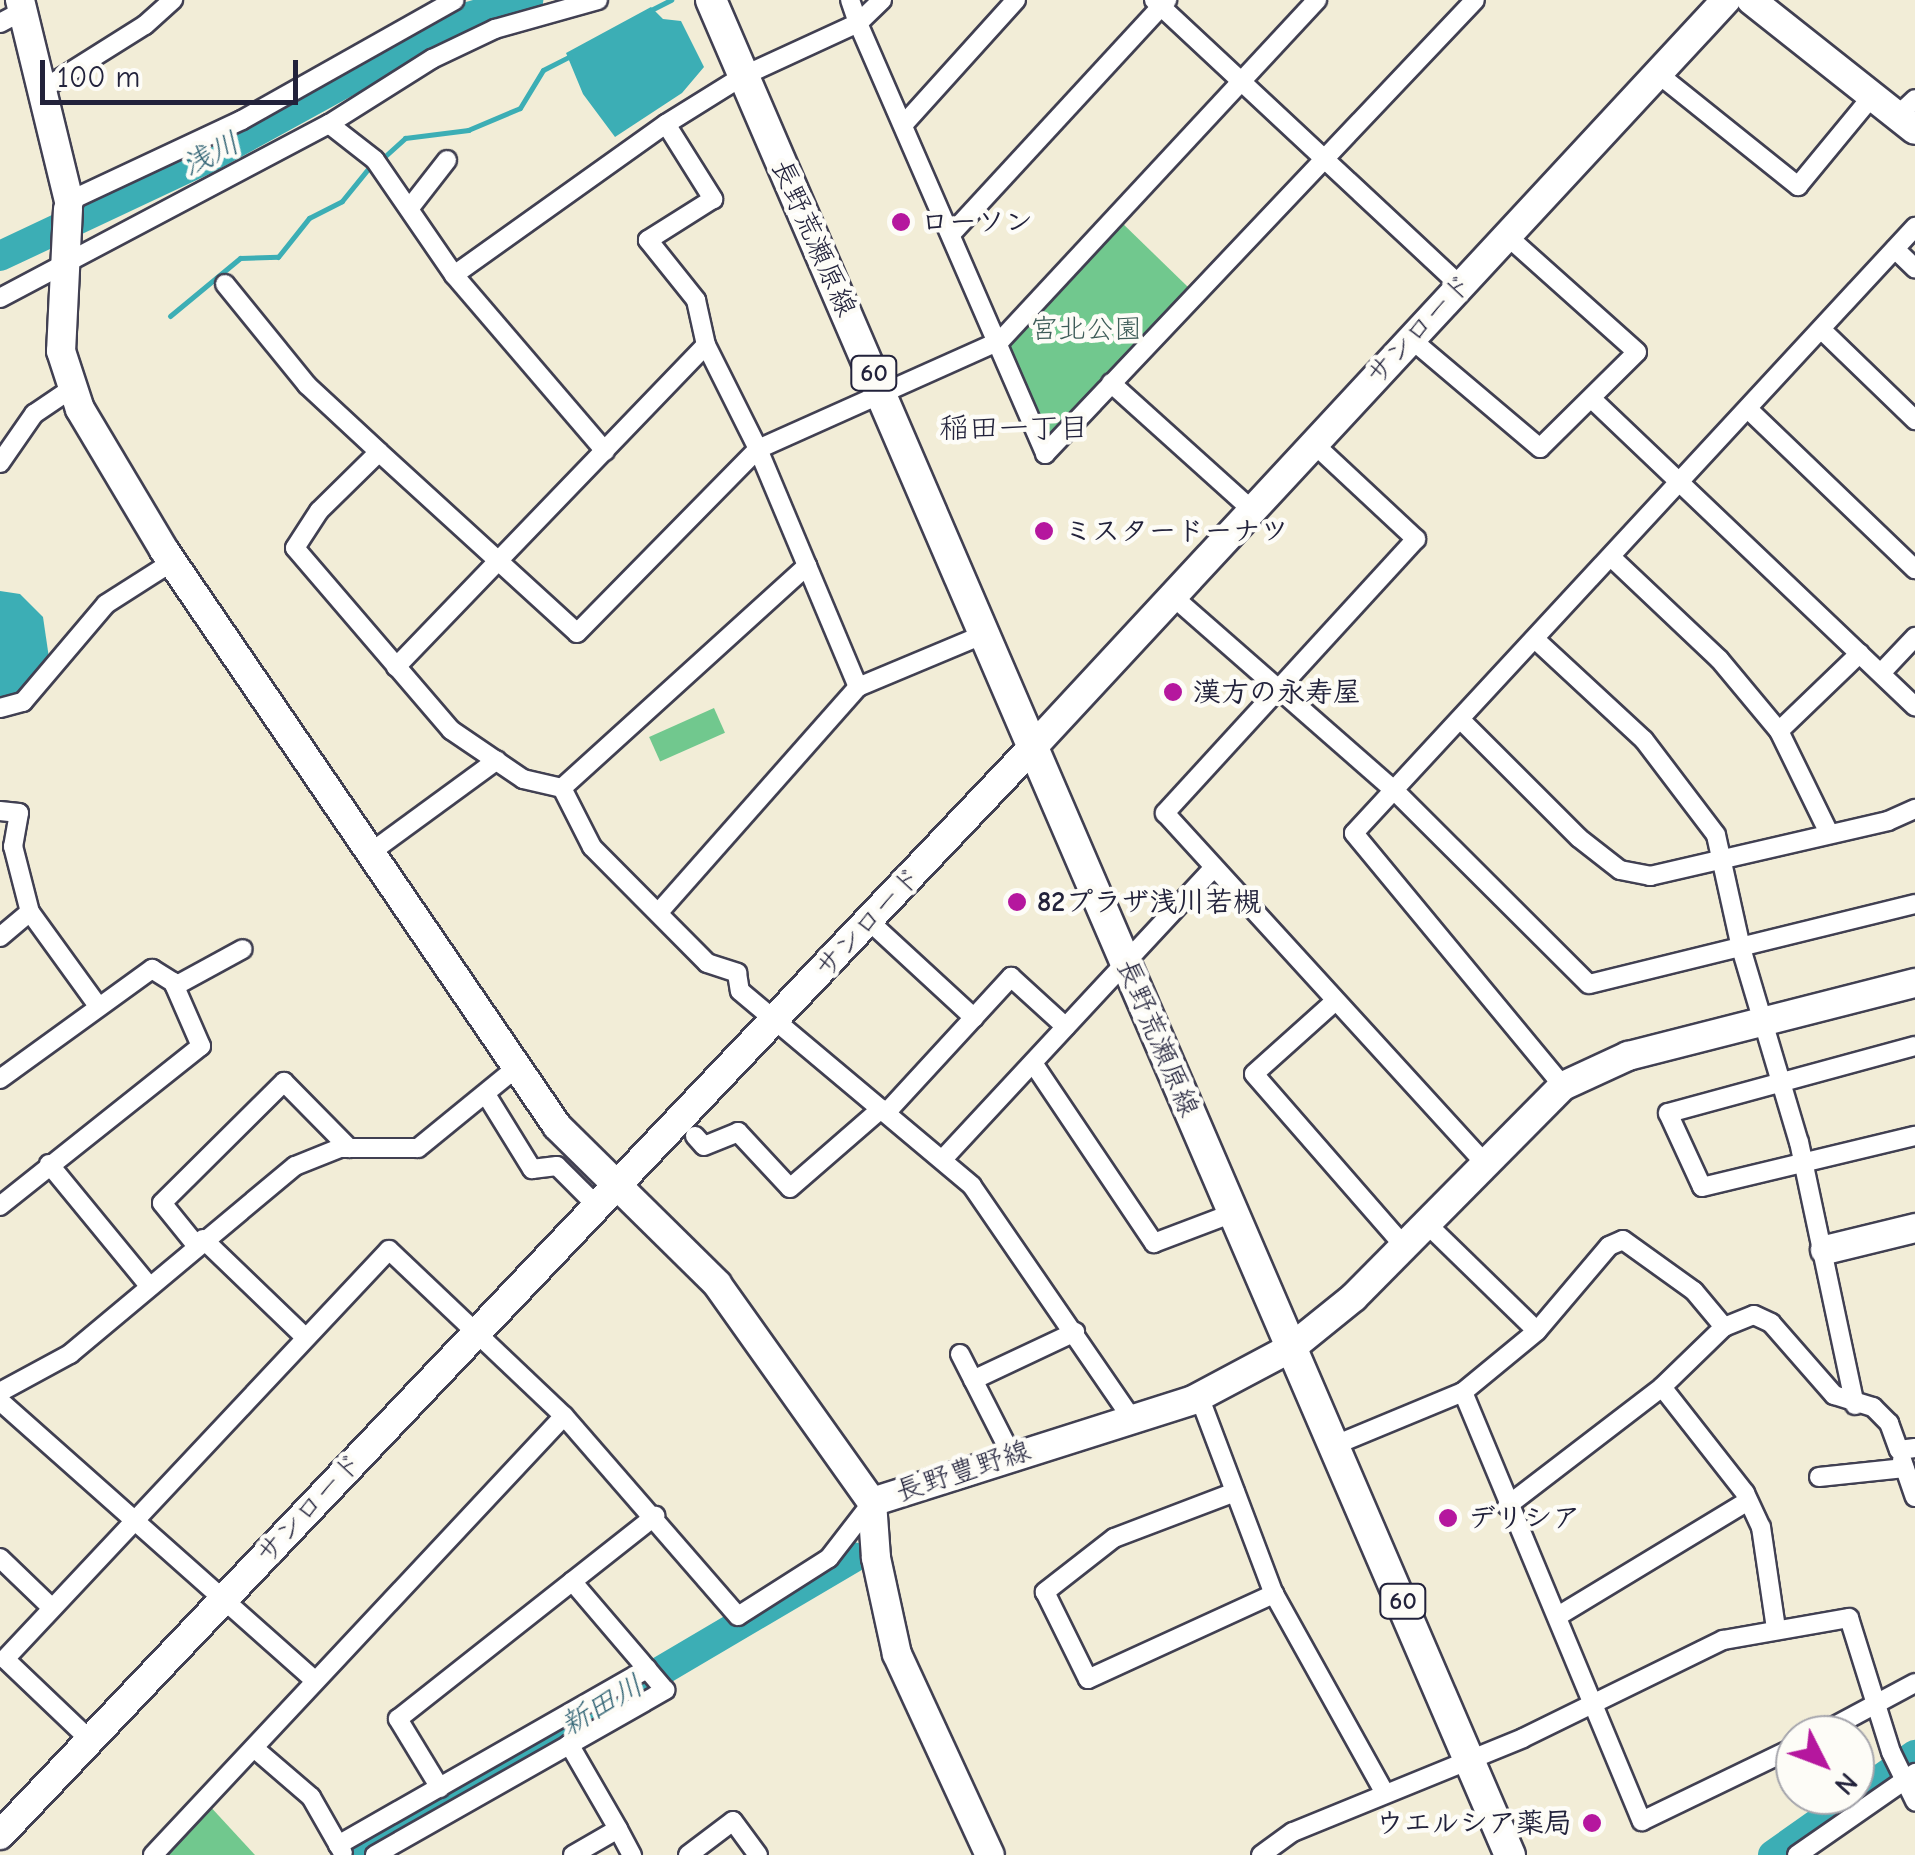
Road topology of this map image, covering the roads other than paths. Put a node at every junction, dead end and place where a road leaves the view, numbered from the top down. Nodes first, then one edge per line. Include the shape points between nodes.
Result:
1 (173, 0) edge
2 (455, 0) edge
3 (598, 0) edge
4 (711, 0) edge
5 (850, 0) edge
6 (882, 0) edge
7 (1016, 0) edge
8 (1317, 0) edge
9 (1474, 0) edge
10 (1726, 0) edge
11 (1751, 0) edge
12 (1160, 2) edge
13 (14, 12) edge
14 (858, 24) junction
15 (1658, 73) junction
16 (743, 76) junction
17 (1241, 82) junction
18 (43, 89) junction
19 (1873, 95) junction
20 (1909, 115) edge
21 (329, 124) junction
22 (666, 124) junction
23 (904, 124) junction
24 (1324, 158) junction
25 (447, 160) dead end
26 (69, 205) junction
27 (412, 205) junction
28 (1915, 227) edge
29 (952, 232) junction
30 (1506, 235) junction
31 (1895, 249) junction
32 (66, 262) junction
33 (1915, 268) edge
34 (454, 275) junction
35 (225, 284) dead end
36 (1460, 286) junction
37 (0, 298) edge
38 (1824, 332) junction
39 (1410, 339) junction
40 (1000, 341) junction
41 (706, 346) junction
42 (1110, 383) junction
43 (72, 388) junction
44 (883, 394) junction
45 (1592, 399) junction
46 (1749, 410) junction
47 (1915, 420) edge
48 (1312, 443) junction
49 (758, 449) junction
50 (606, 451) junction
51 (378, 452) junction
52 (0, 463) edge
53 (1681, 481) junction
54 (1251, 509) junction
55 (1611, 558) junction
56 (172, 562) junction
57 (496, 564) junction
58 (807, 566) junction
59 (1915, 568) edge
60 (1170, 594) junction
61 (985, 634) junction
62 (1915, 637) edge
63 (1536, 640) junction
64 (1860, 653) junction
65 (396, 667) junction
66 (1880, 673) junction
67 (858, 687) junction
68 (1276, 691) junction
69 (1915, 707) edge
70 (0, 708) edge
71 (1462, 721) junction
72 (1780, 731) junction
73 (1032, 748) junction
74 (497, 760) junction
75 (562, 788) junction
76 (1393, 789) junction
77 (1915, 808) edge
78 (0, 811) edge
79 (1828, 831) junction
80 (370, 852) junction
81 (1722, 861) junction
82 (1212, 870) junction
83 (1915, 904) edge
84 (30, 912) junction
85 (659, 912) junction
86 (868, 921) junction
87 (0, 937) edge
88 (1741, 948) junction
89 (244, 950) dead end
90 (1126, 963) junction
91 (1915, 983) edge
92 (175, 986) junction
93 (1334, 1002) junction
94 (98, 1006) junction
95 (974, 1018) junction
96 (774, 1020) junction
97 (1762, 1020) junction
98 (1066, 1027) junction
99 (1915, 1046) edge
100 (1032, 1063) junction
101 (515, 1069) junction
102 (0, 1078) edge
103 (1780, 1081) junction
104 (1564, 1086) junction
105 (487, 1096) junction
106 (883, 1111) junction
107 (695, 1136) dead end
108 (1915, 1136) edge
109 (350, 1148) junction
110 (943, 1158) junction
111 (1803, 1163) junction
112 (49, 1164) junction
113 (1485, 1164) junction
114 (615, 1184) junction
115 (594, 1204) junction
116 (0, 1206) edge
117 (1233, 1212) junction
118 (1427, 1224) junction
119 (1915, 1228) edge
120 (200, 1242) junction
121 (1405, 1247) junction
122 (1825, 1250) junction
123 (150, 1287) junction
124 (1724, 1327) junction
125 (476, 1330) junction
126 (1537, 1331) junction
127 (1075, 1332) junction
128 (305, 1338) junction
129 (1292, 1348) junction
130 (960, 1354) dead end
131 (974, 1380) junction
132 (1662, 1387) junction
133 (0, 1392) edge
134 (1463, 1392) junction
135 (1199, 1396) junction
136 (0, 1401) edge
137 (1856, 1405) junction
138 (564, 1416) junction
139 (1133, 1420) junction
140 (1336, 1445) junction
141 (1011, 1454) junction
142 (1906, 1455) edge
143 (1818, 1477) dead end
144 (1236, 1492) junction
145 (1915, 1497) edge
146 (1748, 1501) junction
147 (872, 1502) junction
148 (1507, 1506) junction
149 (655, 1516) junction
150 (134, 1522) junction
151 (0, 1558) edge
152 (572, 1581) junction
153 (1274, 1594) junction
154 (222, 1601) junction
155 (51, 1607) junction
156 (1558, 1616) junction
157 (1776, 1628) junction
158 (648, 1668) junction
159 (315, 1681) junction
160 (1915, 1684) edge
161 (1592, 1703) junction
162 (1877, 1703) junction
163 (1855, 1715) edge
164 (90, 1740) junction
165 (569, 1744) junction
166 (254, 1748) junction
167 (1775, 1757) edge
168 (1471, 1760) junction
169 (1908, 1777) edge
170 (440, 1788) junction
171 (1384, 1792) junction
172 (1915, 1801) edge
173 (4, 1822) edge
174 (618, 1829) junction
175 (341, 1850) edge
176 (153, 1855) edge
177 (375, 1855) edge
178 (572, 1855) edge
179 (632, 1855) edge
180 (688, 1855) edge
181 (758, 1855) edge
182 (990, 1855) edge
183 (1260, 1855) edge
184 (1510, 1855) edge
185 (1797, 1855) edge

1 - 18 street via 146,25
2 - 26 street via 242,120
3 - 21 street via 495,29 432,59
4 - 16 main road, 長野荒瀬原線 / 60
5 - 14 street
6 - 14 street
7 - 23 street
8 - 17 street
9 - 24 street
10 - 15 street, サンロード
11 - 19 street
12 - 17 street
12 - 29 street
13 - 18 street
14 - 16 street
14 - 23 street
15 - 19 street via 1798,186
15 - 30 street, サンロード
16 - 22 street
16 - 44 main road, 長野荒瀬原線 / 60
17 - 24 street
17 - 40 street
18 - 26 street
19 - 20 street
21 - 27 street via 375,160
21 - 32 street
22 - 34 street
22 - 41 street via 713,198 648,240 696,300
23 - 29 street
24 - 36 street
24 - 42 street
25 - 27 street
26 - 32 street
27 - 34 street
28 - 31 street
29 - 40 street
30 - 36 street, サンロード
30 - 45 street via 1636,352
31 - 33 street
31 - 38 street
32 - 37 street
32 - 43 street via 61,351
34 - 50 street
35 - 51 street via 307,385
36 - 39 street, サンロード
38 - 46 street
38 - 47 street
39 - 45 street via 1540,448
39 - 48 street, サンロード
40 - 42 street via 1045,454
40 - 44 street
41 - 49 street
41 - 50 street
42 - 54 street
43 - 52 street via 34,414
43 - 56 street
44 - 49 street
44 - 61 main road, 長野荒瀬原線 / 60
45 - 53 street
46 - 53 street
46 - 59 street
48 - 54 street, サンロード
48 - 68 street via 1416,539
49 - 57 street via 576,633
49 - 58 street
50 - 57 street
51 - 57 street
51 - 65 street via 320,511 295,548
53 - 55 street
53 - 64 street
54 - 60 street, サンロード
55 - 63 street
55 - 72 street via 1719,659
56 - 70 street via 106,604 23,702
56 - 80 street
57 - 65 street
58 - 67 street
58 - 75 street
60 - 68 street
60 - 73 street, サンロード
61 - 67 street
61 - 73 main road, 長野荒瀬原線 / 60
62 - 66 street
63 - 71 street
63 - 81 street via 1670,770 1716,835
64 - 66 street
64 - 72 street
65 - 74 street via 451,730
66 - 69 street
67 - 85 street
68 - 76 street
68 - 82 street via 1165,813
71 - 76 street
71 - 81 street via 1620,870 1650,876
72 - 79 street
73 - 86 street, サンロード
73 - 90 main road, 長野荒瀬原線 / 60
74 - 75 street via 523,778
74 - 80 street
75 - 85 street via 592,847
76 - 88 street via 1589,984
76 - 104 street via 1354,833
77 - 79 street via 1888,821
78 - 84 street via 19,813 13,846
79 - 81 street
80 - 101 street
81 - 88 street
82 - 90 street
82 - 93 street
83 - 88 street
84 - 87 street
84 - 94 street
85 - 96 street via 706,963 736,974 740,990
86 - 95 street
86 - 96 street, サンロード
88 - 97 street
89 - 92 street
90 - 98 street
90 - 117 main road, 長野荒瀬原線 / 60
91 - 97 street, 長野豊野線
92 - 94 street via 152,969
92 - 112 street via 201,1046
93 - 113 street
93 - 121 street via 1254,1074
94 - 102 street
95 - 98 street via 1011,978
95 - 106 street
96 - 106 street
96 - 114 street, サンロード
97 - 103 street
97 - 104 street, 長野豊野線 via 1628,1056
98 - 100 street
99 - 103 street
100 - 110 street
100 - 117 street via 1154,1243
101 - 105 street
101 - 114 street via 556,1126
103 - 111 street
103 - 111 street via 1668,1114 1702,1188
104 - 113 street, 長野豊野線
105 - 109 street via 418,1148
105 - 115 street via 523,1160 539,1170 557,1166
106 - 107 street via 790,1188 738,1132 704,1146
106 - 110 street
108 - 111 street
109 - 120 street via 295,1166
109 - 120 street via 284,1082 162,1203
110 - 127 street via 972,1186
111 - 122 street
112 - 116 street
112 - 123 street
113 - 118 street, 長野豊野線
114 - 115 street, サンロード
114 - 147 street via 716,1284
115 - 125 street, サンロード
117 - 129 main road, 長野荒瀬原線 / 60
118 - 121 street, 長野豊野線
118 - 126 street
119 - 122 street
120 - 123 street
120 - 128 street
121 - 129 street, 長野豊野線
122 - 137 street
123 - 133 street via 56,1365
124 - 126 street via 1694,1291 1623,1240 1609,1246
124 - 132 street
124 - 137 street via 1754,1314 1771,1323 1834,1395
125 - 128 street via 389,1250
125 - 138 street
125 - 154 street, サンロード
126 - 134 street
127 - 131 street
127 - 139 street
128 - 150 street
129 - 135 street, 長野豊野線
129 - 140 main road, 長野荒瀬原線 / 60
130 - 131 street
131 - 141 street
132 - 146 street
132 - 148 street
134 - 140 street
134 - 148 street
135 - 139 street, 長野豊野線
135 - 144 street
136 - 150 street
137 - 142 street via 1873,1407 1889,1423
138 - 149 street
138 - 159 street
139 - 141 street, 長野豊野線
140 - 168 main road, 長野荒瀬原線 / 60
141 - 147 street, 長野豊野線
142 - 143 street
142 - 145 street
144 - 153 street
144 - 153 street via 1114,1538 1045,1592 1088,1679
146 - 156 street
146 - 157 street via 1760,1527
147 - 149 street via 830,1558 738,1616
147 - 182 street, 長野豊野線 via 876,1558 898,1654
148 - 156 street
149 - 152 street
150 - 154 street
150 - 155 street
151 - 155 street
152 - 158 street
152 - 170 street via 398,1718
153 - 171 street
154 - 159 street
154 - 164 street, サンロード
155 - 164 street via 5,1659
156 - 161 street
157 - 161 street via 1724,1640
157 - 162 street via 1850,1618
158 - 165 street via 665,1690
158 - 170 street
159 - 166 street
160 - 162 street
161 - 167 street via 1642,1820
161 - 168 street
162 - 163 street
162 - 169 street via 1891,1752
164 - 173 street, サンロード
165 - 174 street
165 - 177 street
166 - 175 street via 311,1798
166 - 176 street
168 - 171 street
168 - 184 main road, 長野荒瀬原線 / 60
169 - 172 street
169 - 185 street
170 - 175 street
171 - 183 street via 1293,1832
174 - 178 street
174 - 179 street
180 - 181 street via 733,1821

